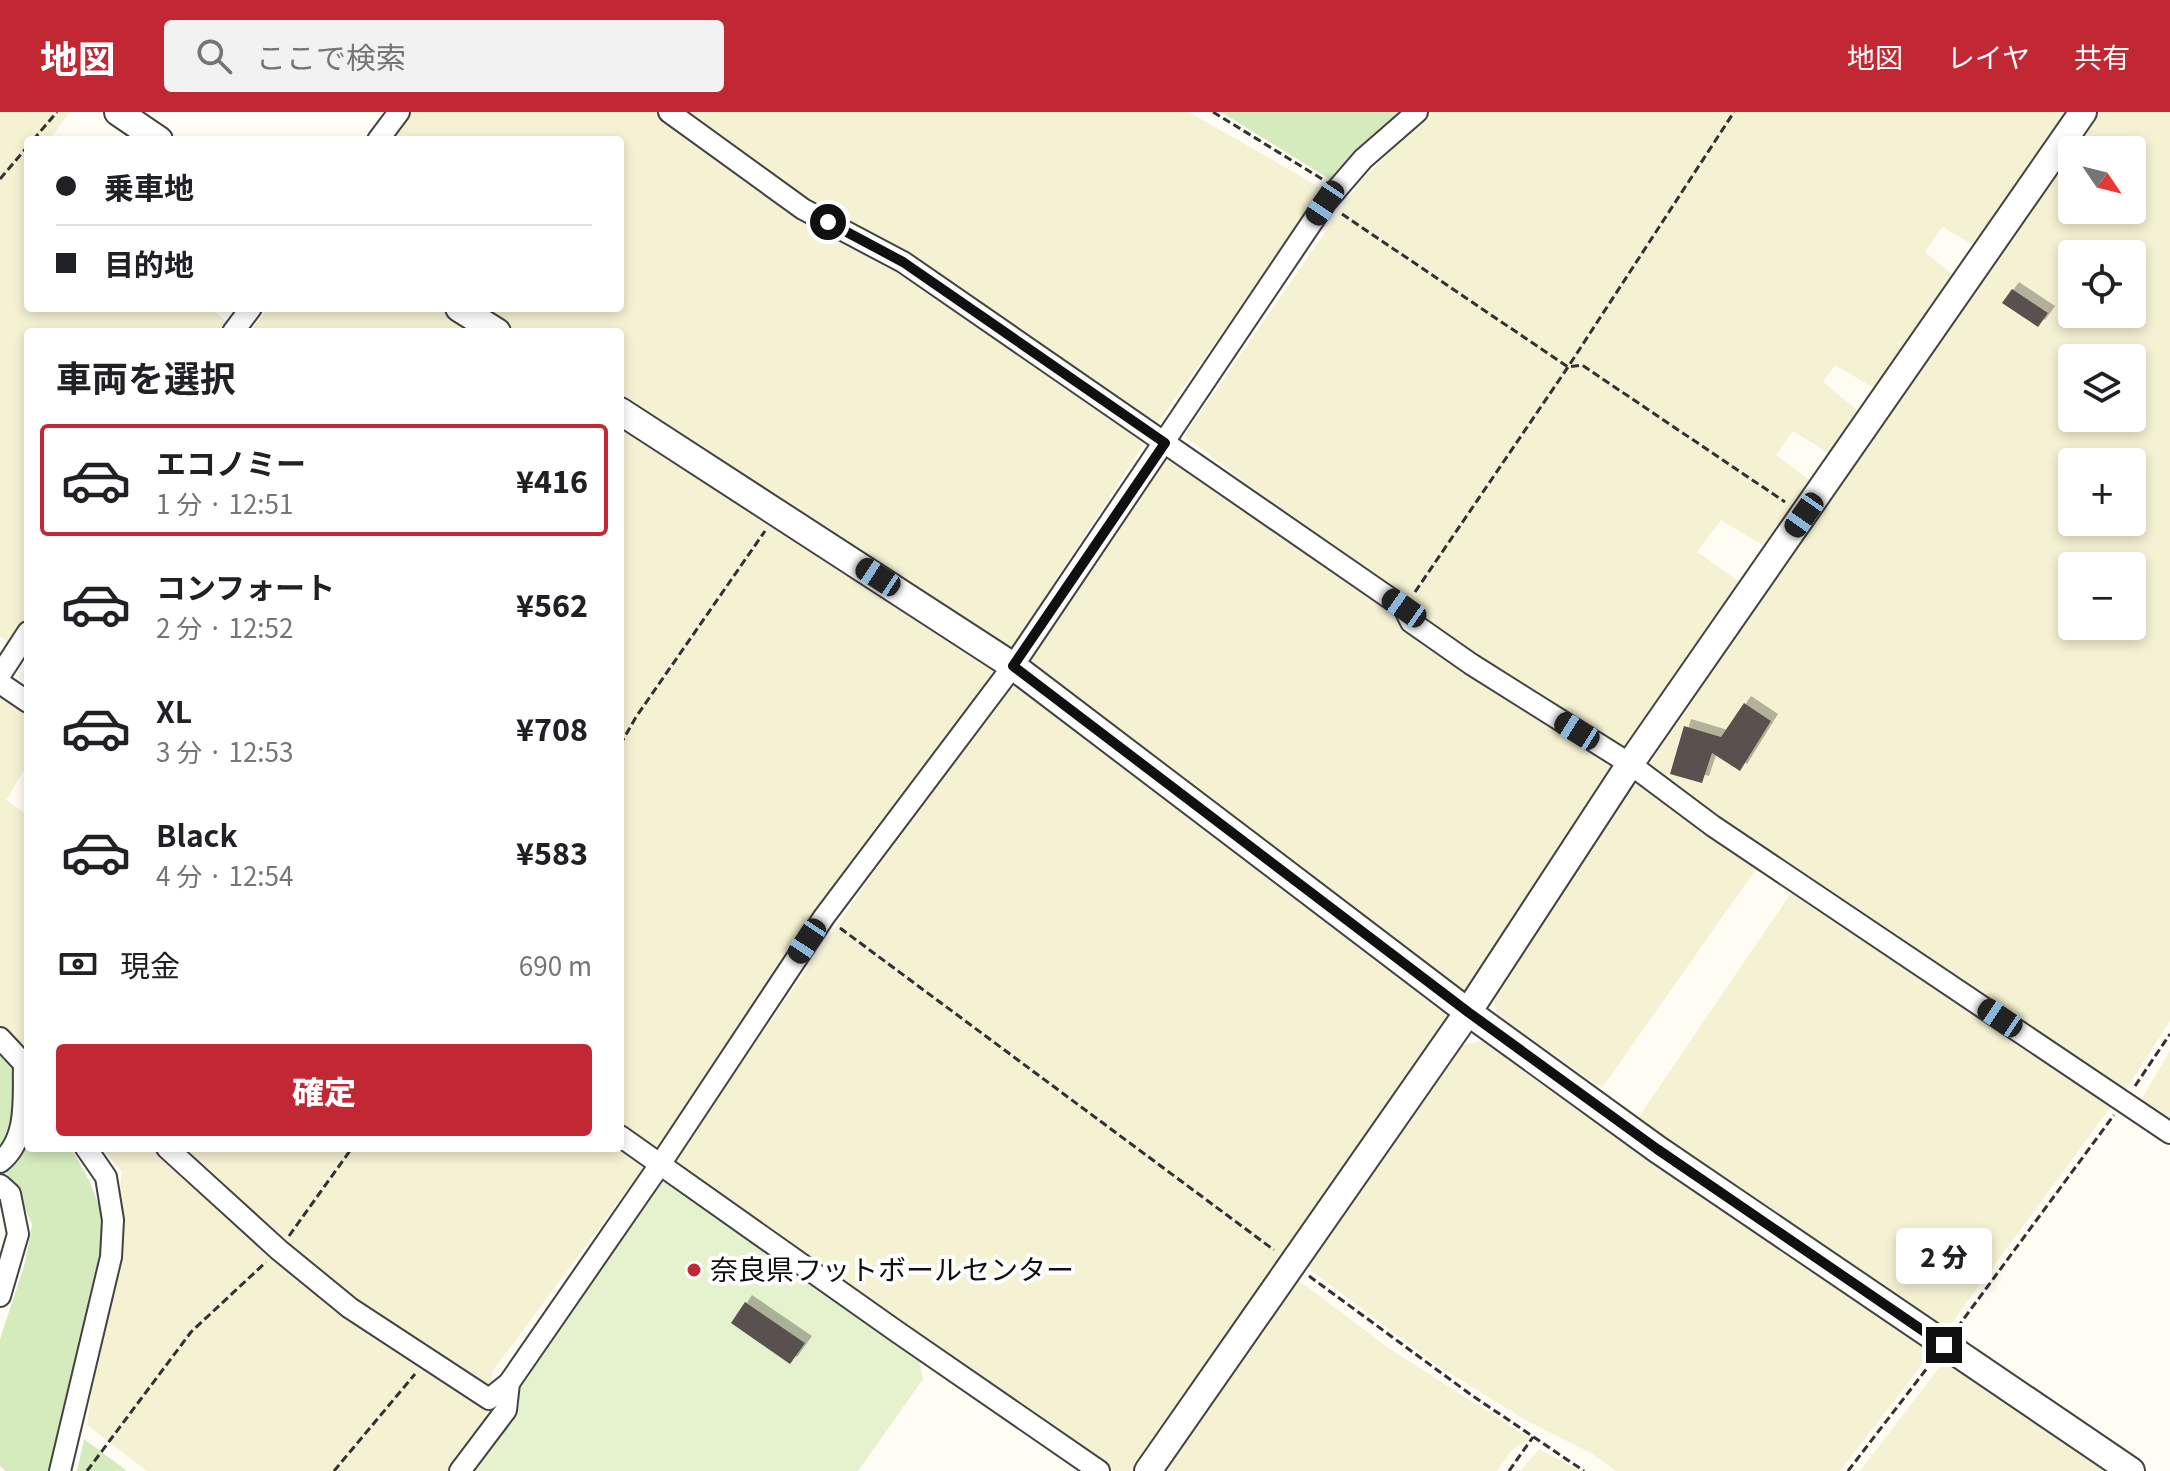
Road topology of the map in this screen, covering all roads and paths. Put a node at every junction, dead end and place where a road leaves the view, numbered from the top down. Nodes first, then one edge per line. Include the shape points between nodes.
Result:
1 (57, 112) edge
2 (118, 112) edge
3 (399, 112) edge
4 (669, 112) edge
5 (1213, 112) edge
6 (1417, 112) edge
7 (1734, 112) edge
8 (2083, 112) edge
9 (36, 136) edge
10 (153, 136) edge
11 (381, 136) edge
12 (24, 151) edge
13 (0, 179) edge
14 (1331, 196) junction
15 (465, 312) edge
16 (491, 328) edge
17 (1568, 367) junction
18 (624, 414) edge
19 (1165, 443) junction
20 (778, 511) junction
21 (1804, 515) junction
22 (1404, 608) junction
23 (24, 638) edge
24 (1013, 666) junction
25 (0, 675) edge
26 (0, 683) edge
27 (24, 699) edge
28 (624, 738) edge
29 (1630, 764) junction
30 (824, 917) junction
31 (1468, 1012) junction
32 (2170, 1034) edge
33 (0, 1038) edge
34 (24, 1062) edge
35 (2124, 1102) junction
36 (24, 1103) edge
37 (2170, 1133) edge
38 (624, 1139) edge
39 (89, 1152) edge
40 (171, 1152) edge
41 (349, 1152) edge
42 (0, 1162) edge
43 (661, 1163) junction
44 (3, 1195) edge
45 (279, 1250) junction
46 (1293, 1263) junction
47 (0, 1296) edge
48 (1944, 1345) junction
49 (427, 1359) junction
50 (509, 1383) junction
51 (1533, 1437) junction
52 (60, 1471) edge
53 (87, 1471) edge
54 (334, 1471) edge
55 (460, 1471) edge
56 (1099, 1471) edge
57 (1148, 1471) edge
58 (1509, 1471) edge
59 (1584, 1471) edge
60 (1848, 1471) edge
61 (2131, 1471) edge

1 - 9 path
2 - 10 street
3 - 11 street
4 - 19 street via 803,209 903,262
5 - 14 path
6 - 14 street via 1363,159
7 - 17 path
8 - 21 street
12 - 13 path
14 - 17 path
14 - 19 street
15 - 16 street
17 - 21 path via 1582,365
17 - 22 path
18 - 20 street
19 - 22 street
19 - 24 street
20 - 24 street
20 - 28 path
21 - 29 street
22 - 29 street via 1411,622 1471,664
23 - 25 street
24 - 30 street
24 - 31 street
26 - 27 street
29 - 31 street
29 - 35 street via 1713,826
30 - 43 street
30 - 46 path
31 - 46 street
31 - 48 street
32 - 35 path
33 - 34 street
35 - 37 street
35 - 48 path
36 - 42 street via 22,1128
38 - 43 street
39 - 52 street via 106,1177 113,1220 111,1257
40 - 45 street
41 - 45 path
43 - 50 street
43 - 56 street
44 - 47 street via 18,1234
45 - 49 street via 350,1308
45 - 53 path via 191,1332
46 - 51 path
46 - 57 street
48 - 60 path
48 - 61 street
49 - 50 street via 489,1399
49 - 54 path
50 - 55 street via 506,1410
51 - 58 path
51 - 59 path

